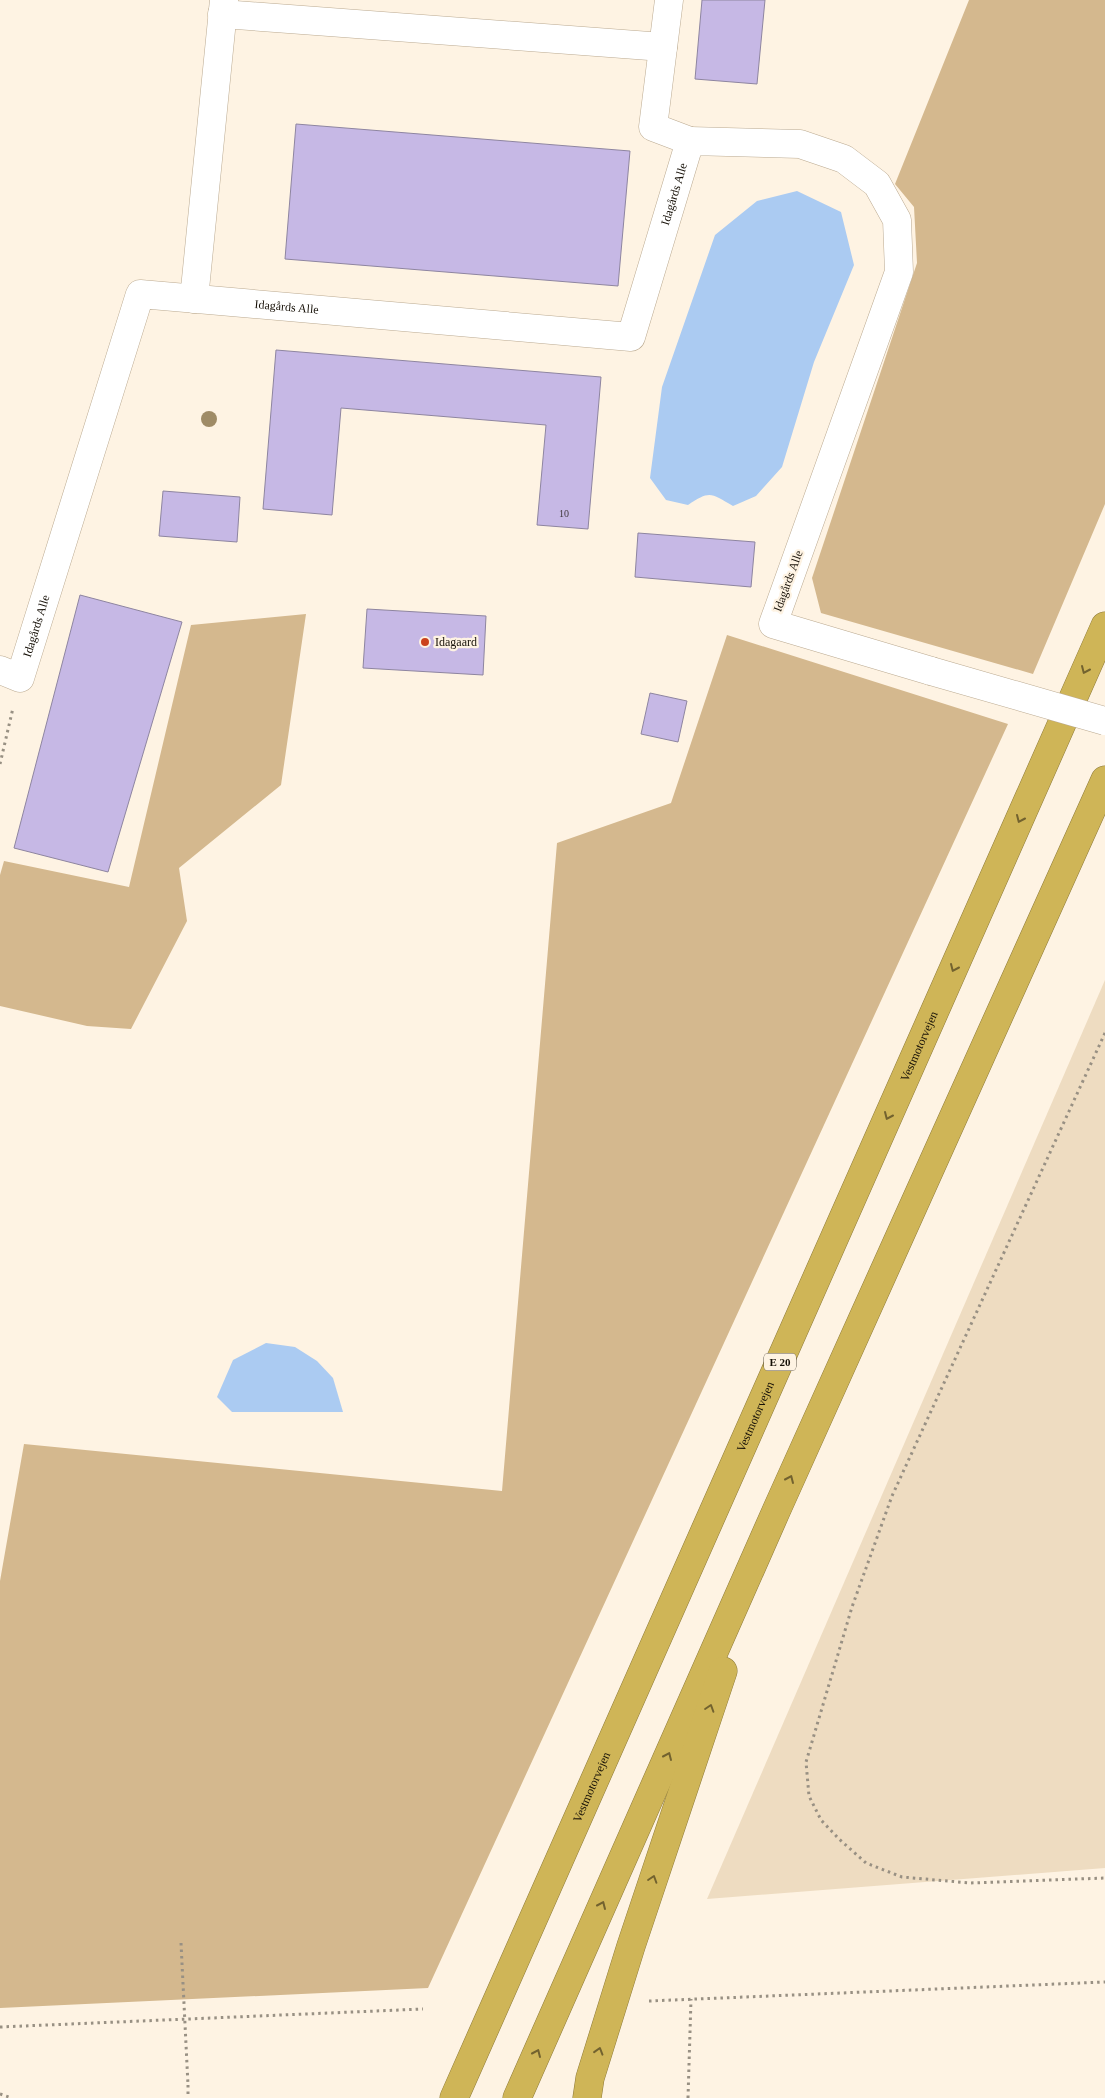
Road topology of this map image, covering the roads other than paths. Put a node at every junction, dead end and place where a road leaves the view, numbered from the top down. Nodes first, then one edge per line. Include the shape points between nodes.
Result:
1 (669, 0) edge
2 (223, 7) edge
3 (663, 47) junction
4 (690, 141) junction
5 (194, 298) junction
6 (1105, 626) edge
7 (10, 674) edge
8 (1105, 721) edge
9 (1105, 780) edge
10 (777, 1509) junction
11 (454, 2098) edge
12 (517, 2098) edge
13 (587, 2098) edge

1 - 3 street
2 - 3 street
2 - 5 street
3 - 4 street via 653,127
4 - 5 street, Idagårds Alle via 631,337
4 - 8 street, Idagårds Alle, bridge via 800,144 844,160 877,184 897,220 899,272 773,624
5 - 7 street, Idagårds Alle via 140,294
6 -> 11 highway, Vestmotorvejen / E 20
10 -> 9 highway
12 -> 10 highway
13 -> 10 highway via 590,2078 631,1946

